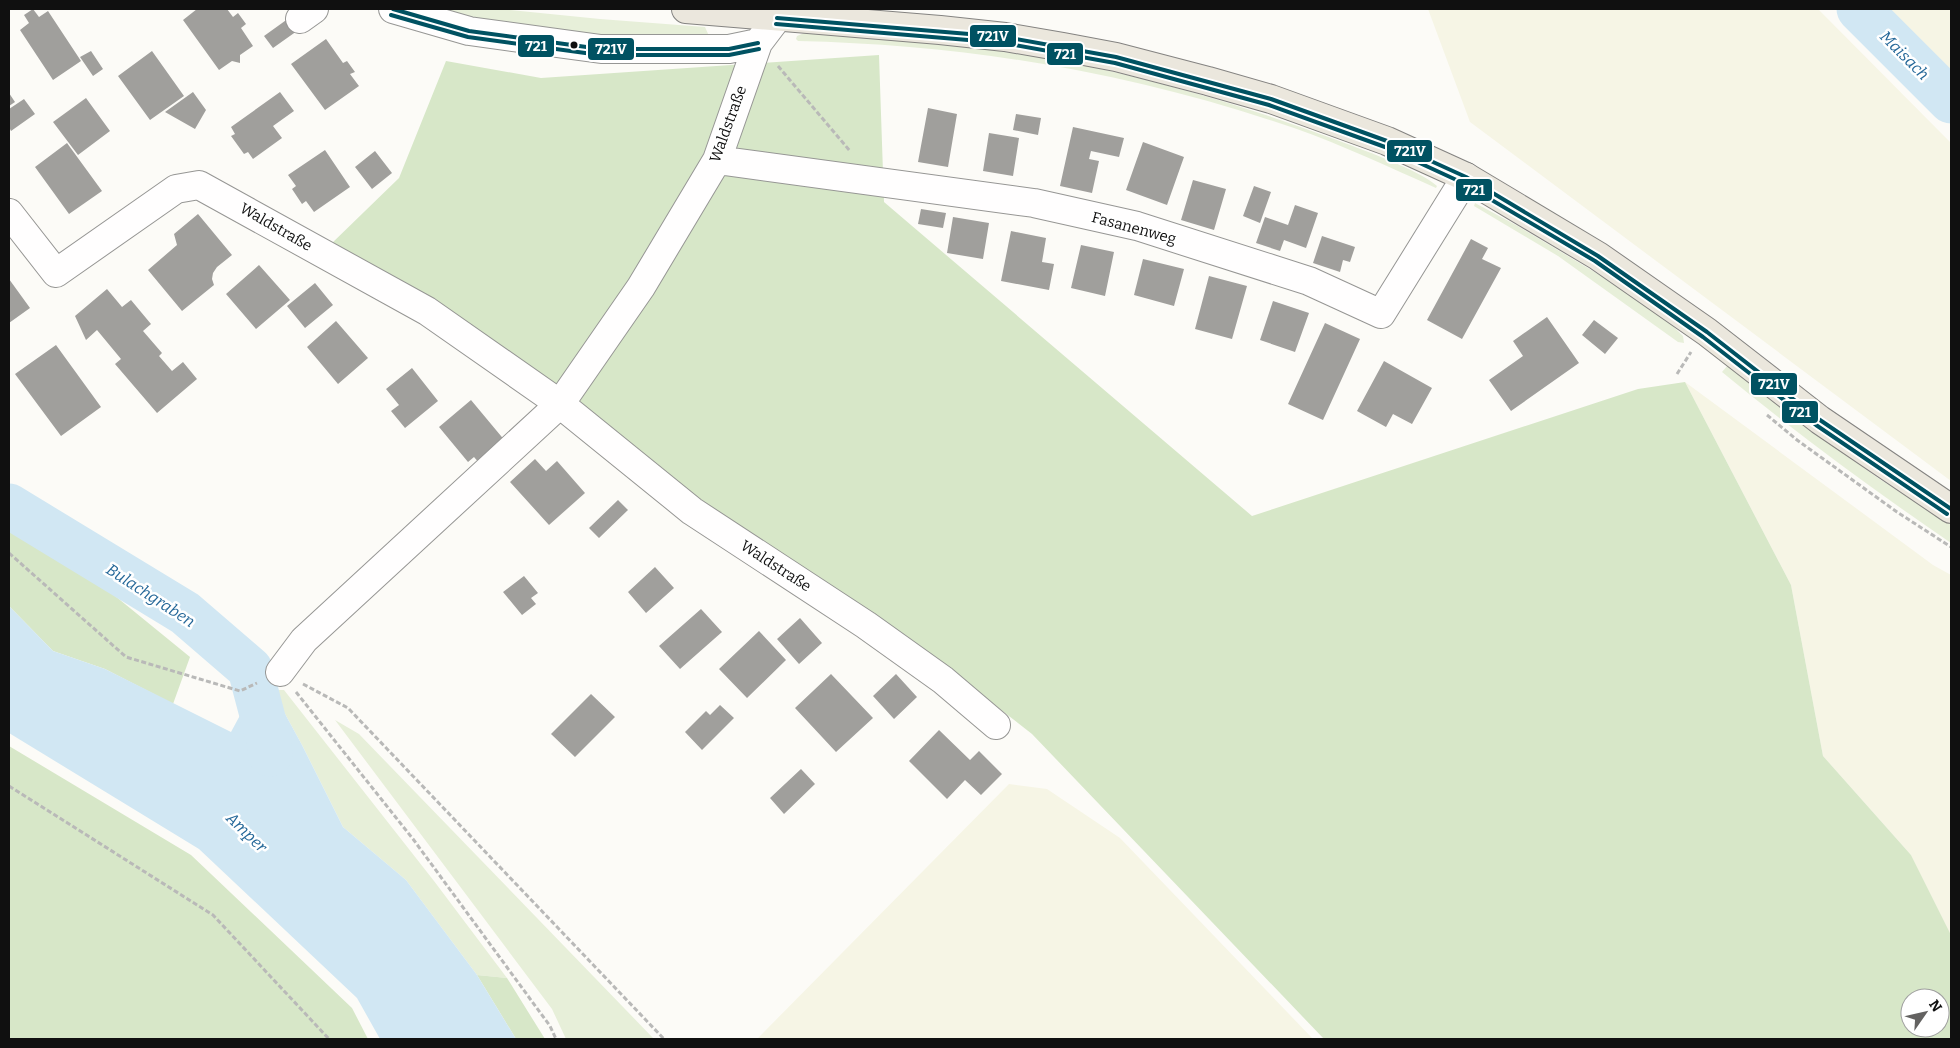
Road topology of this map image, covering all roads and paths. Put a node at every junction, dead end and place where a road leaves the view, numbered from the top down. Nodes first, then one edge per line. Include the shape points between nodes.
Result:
1 (393, 9) edge
2 (686, 9) edge
3 (793, 15) edge
4 (758, 43) junction
5 (717, 160) junction
6 (1466, 177) junction
7 (876, 181) junction
8 (9, 213) edge
9 (1690, 354) dead end
10 (1697, 359) dead end
11 (560, 404) junction
12 (1764, 413) dead end
13 (1951, 509) edge
14 (1951, 547) edge
15 (9, 553) edge
16 (280, 672) junction
17 (240, 691) dead end
18 (996, 725) dead end
19 (9, 786) edge
20 (329, 1039) edge
21 (556, 1039) edge
22 (664, 1039) edge

1 - 4 street via 469,31 601,49 729,49
2 - 3 main road
3 - 4 street, Waldstraße
3 - 6 main road via 1005,37 1116,57 1271,99 1387,141
4 - 5 street, Waldstraße
4 - 7 path
5 - 7 street, Fasanenweg
5 - 11 street, Waldstraße via 641,287
6 - 7 street, Fasanenweg via 1381,314 1309,282 1137,226 1034,203
6 - 13 main road via 1598,256 1682,313 1820,420
8 - 11 street, Waldstraße via 56,273 176,189 199,185 427,310
9 - 10 path
11 - 16 street, Waldstraße via 304,640
11 - 18 street, Waldstraße via 692,511 866,625 943,680
12 - 14 path
15 - 17 path via 126,657
16 - 21 path via 413,839 550,1026
16 - 22 path via 348,708
19 - 20 path via 213,915

